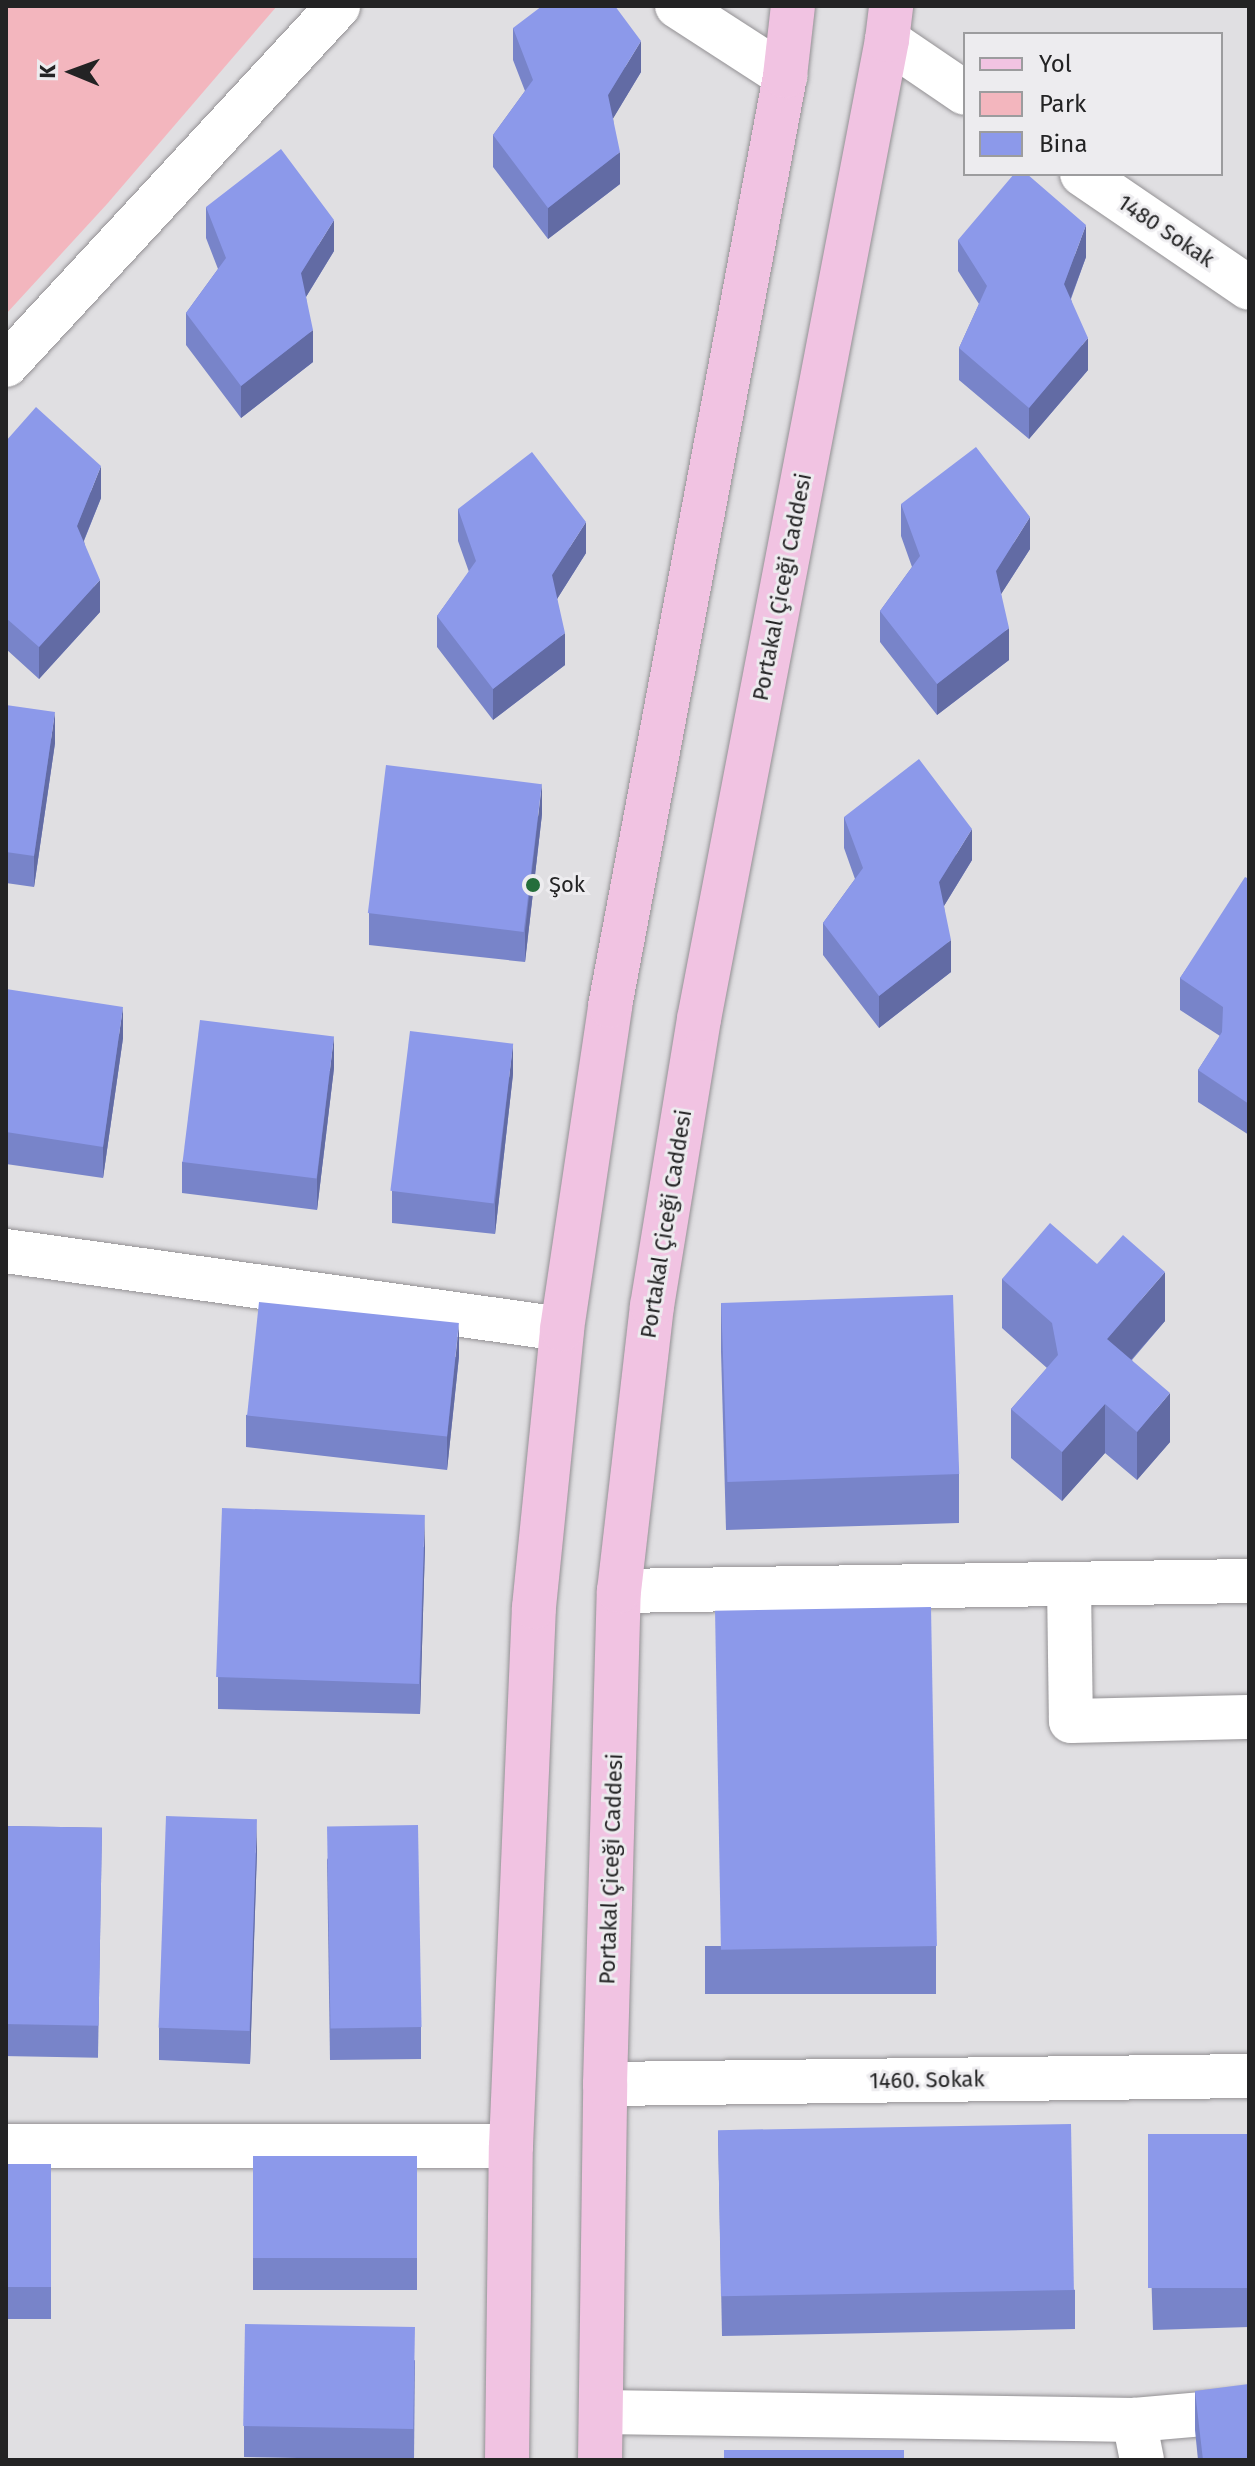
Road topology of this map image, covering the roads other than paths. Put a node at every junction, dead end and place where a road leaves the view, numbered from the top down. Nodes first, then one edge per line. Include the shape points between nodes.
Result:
1 (338, 6) edge
2 (677, 6) edge
3 (793, 6) edge
4 (889, 23) edge
5 (785, 76) junction
6 (963, 91) edge
7 (1085, 176) edge
8 (1249, 288) edge
9 (6, 365) edge
10 (6, 1251) edge
11 (562, 1329) junction
12 (1249, 1581) edge
13 (1069, 1584) junction
14 (619, 1591) junction
15 (1249, 1717) edge
16 (1249, 2076) edge
17 (605, 2084) junction
18 (6, 2146) edge
19 (511, 2146) junction
20 (1249, 2410) edge
21 (601, 2412) junction
22 (1138, 2440) edge
23 (507, 2460) edge
24 (600, 2460) edge

1 - 9 street
2 - 5 street
3 - 5 main road
4 - 6 street
4 - 14 main road, Portakal Çiceği Caddesi via 699,1019 652,1306
5 - 11 main road via 610,1006
7 - 8 street, 1480 Sokak
10 - 11 street
11 - 19 main road via 534,1607
12 - 13 street
13 - 14 street
13 - 15 street via 1071,1721
14 - 17 main road, Portakal Çiceği Caddesi
16 - 17 street, 1460. Sokak
17 - 21 main road, Portakal Çiceği Caddesi
18 - 19 street
19 - 23 main road
20 - 22 street
21 - 22 street
21 - 24 main road, Portakal Çiceği Caddesi

